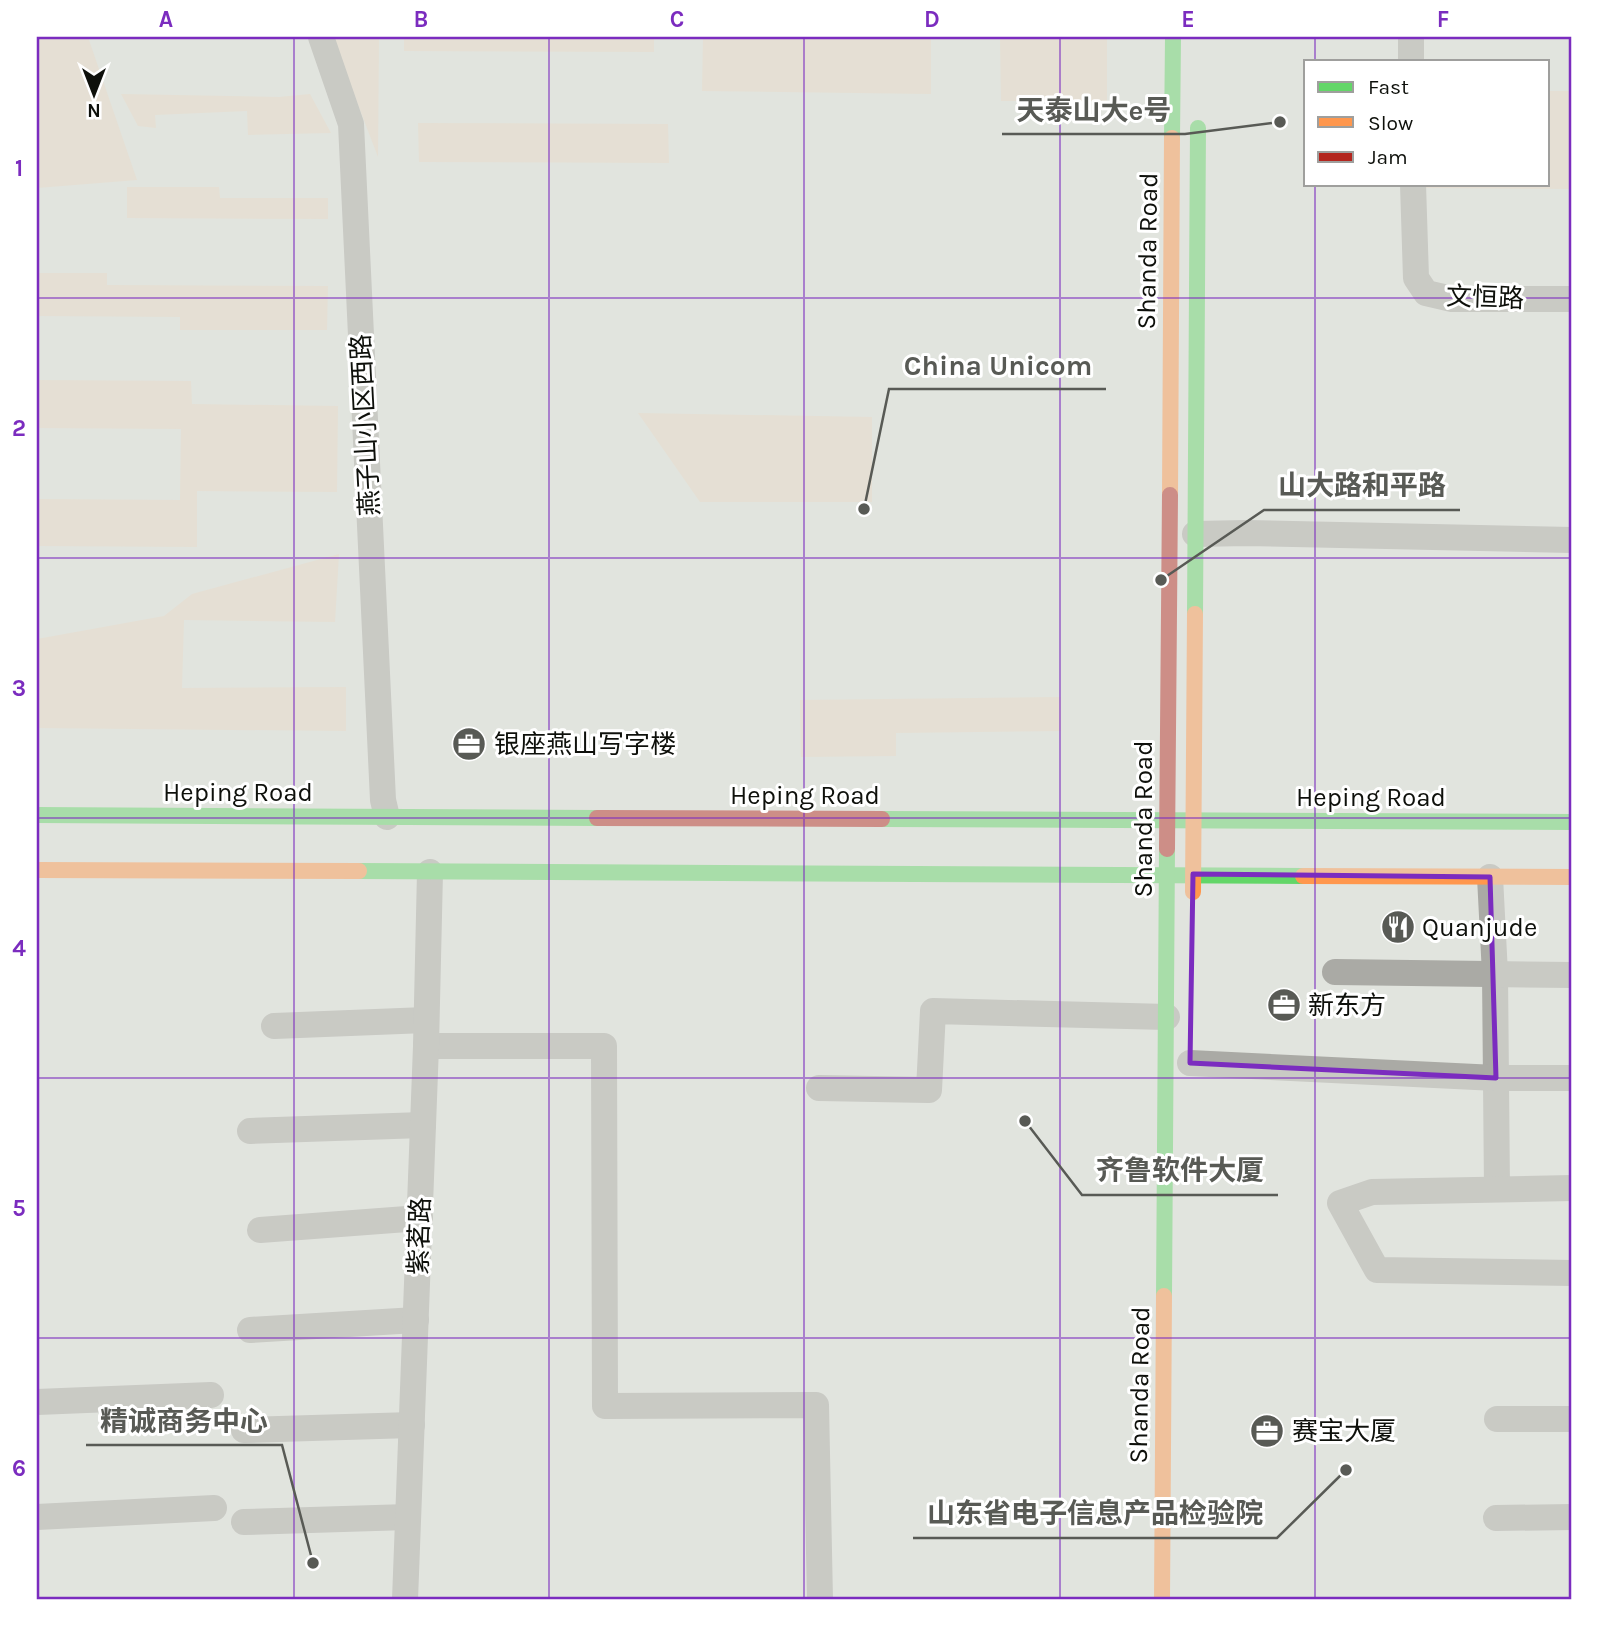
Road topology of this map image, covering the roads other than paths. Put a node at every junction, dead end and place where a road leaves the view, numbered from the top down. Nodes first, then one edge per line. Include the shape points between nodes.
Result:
1 (321, 37) edge
2 (1173, 37) edge
3 (1198, 106) dead end
4 (1413, 186) edge
5 (1572, 299) edge
6 (1195, 534) junction
7 (1572, 540) edge
8 (37, 815) edge
9 (387, 817) junction
10 (1193, 819) junction
11 (1166, 820) junction
12 (1572, 822) edge
13 (37, 870) edge
14 (430, 872) junction
15 (1168, 874) junction
16 (1193, 874) junction
17 (1490, 877) junction
18 (1572, 877) edge
19 (1193, 907) dead end
20 (1335, 971) dead end
21 (1495, 974) junction
22 (1572, 975) edge
23 (1167, 1017) junction
24 (274, 1026) dead end
25 (426, 1033) junction
26 (1190, 1063) dead end
27 (1496, 1078) junction
28 (1572, 1078) edge
29 (819, 1087) dead end
30 (423, 1125) junction
31 (250, 1131) dead end
32 (1572, 1188) edge
33 (1497, 1189) junction
34 (420, 1218) junction
35 (260, 1230) dead end
36 (1572, 1273) edge
37 (416, 1320) junction
38 (250, 1330) dead end
39 (211, 1395) dead end
40 (37, 1402) edge
41 (1497, 1419) dead end
42 (1572, 1419) edge
43 (412, 1425) junction
44 (244, 1430) dead end
45 (214, 1508) dead end
46 (37, 1517) edge
47 (408, 1517) junction
48 (1572, 1517) edge
49 (1496, 1518) dead end
50 (244, 1522) dead end
51 (405, 1600) edge
52 (820, 1600) edge
53 (1161, 1600) edge

1 - 9 street, 燕子山小区西路 via 351,124
2 - 11 main road, Shanda Road
3 - 6 main road, Shanda Road
4 - 5 street, 文恒路 via 1416,278 1426,293 1452,299
6 - 7 street
6 - 10 main road, Shanda Road
8 - 9 main road, Heping Road
9 - 11 main road, Heping Road
10 - 11 main road, Heping Road
10 - 12 main road, Heping Road
10 - 16 main road, Shanda Road
11 - 15 main road, Shanda Road
13 - 14 main road
14 - 15 main road
14 - 25 street, 紫茗路
15 - 16 main road
15 - 23 main road, Shanda Road
16 - 17 main road
16 - 19 main road, Shanda Road
17 - 18 main road
17 - 21 street
20 - 21 street
21 - 22 street
21 - 27 street
23 - 29 street via 933,1011 929,1090
23 - 53 main road, Shanda Road
24 - 25 street
25 - 30 street, 紫茗路
25 - 52 street via 604,1046 605,1406 816,1405
26 - 27 street
27 - 28 street
27 - 33 street
30 - 31 street
30 - 34 street, 紫茗路
32 - 33 street
33 - 36 street via 1372,1192 1340,1203 1377,1270
34 - 35 street
34 - 37 street, 紫茗路
37 - 38 street
37 - 43 street, 紫茗路
39 - 40 street
41 - 42 street
43 - 44 street
43 - 47 street, 紫茗路
45 - 46 street
47 - 50 street
47 - 51 street, 紫茗路
48 - 49 street

